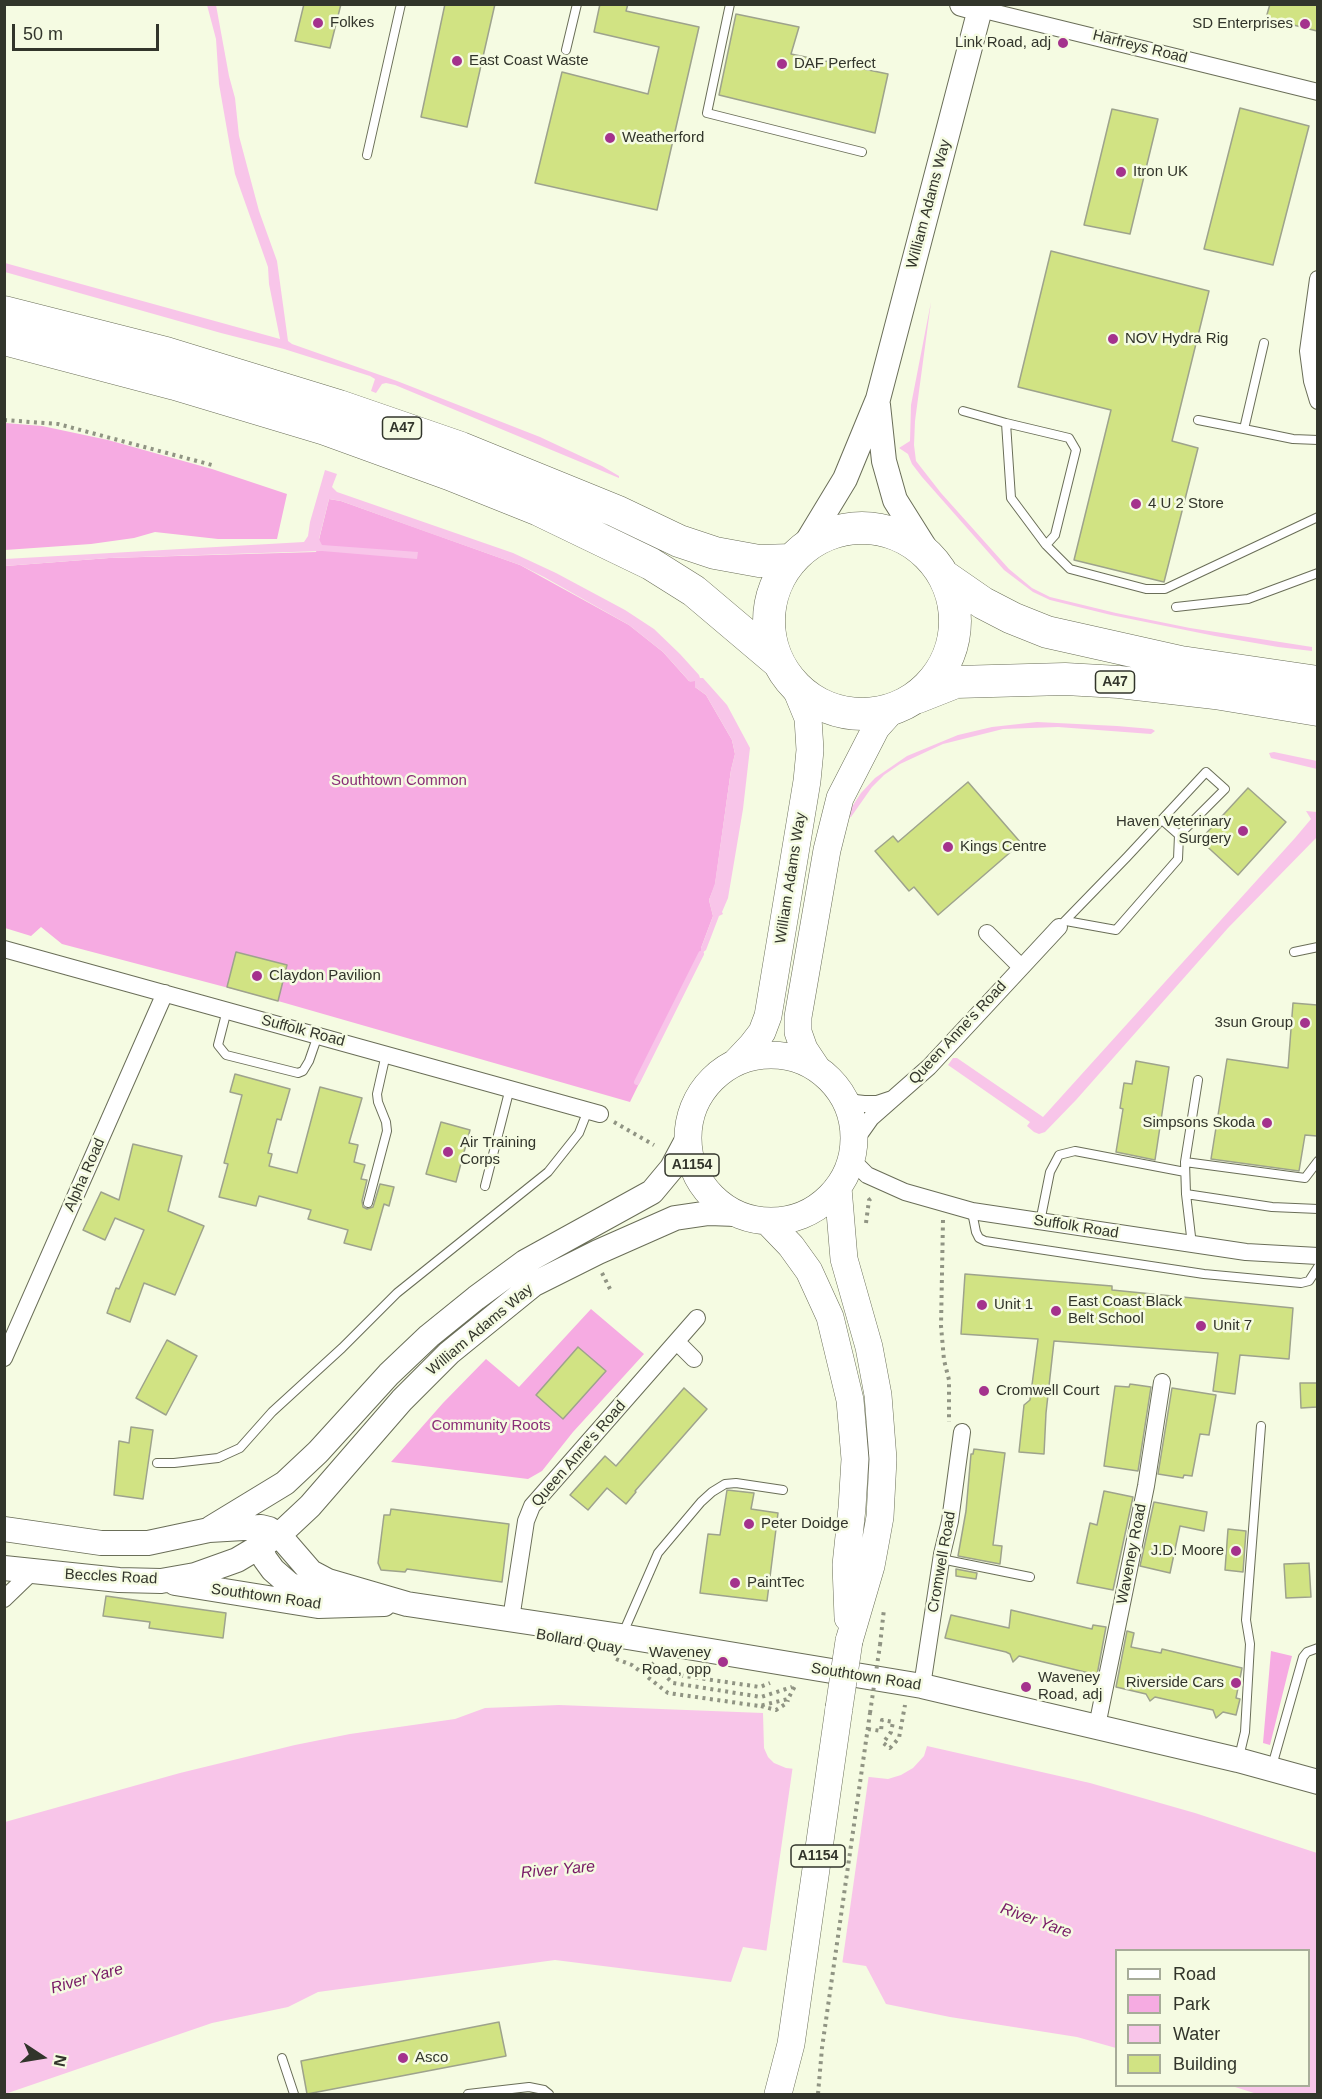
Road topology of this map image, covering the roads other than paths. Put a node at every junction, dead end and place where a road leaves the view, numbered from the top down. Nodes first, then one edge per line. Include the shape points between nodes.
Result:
1 (401, 4) edge
2 (577, 4) edge
3 (730, 4) edge
4 (971, 7) edge
5 (566, 50) dead end
6 (1317, 92) edge
7 (862, 152) dead end
8 (367, 155) dead end
9 (1317, 279) edge
10 (4, 312) edge
11 (4, 339) edge
12 (1264, 343) dead end
13 (878, 399) junction
14 (1317, 401) edge
15 (963, 411) dead end
16 (1198, 420) dead end
17 (1006, 423) junction
18 (1244, 429) junction
19 (1317, 440) edge
20 (1317, 517) edge
21 (1046, 545) junction
22 (797, 555) junction
23 (938, 568) junction
24 (1317, 573) edge
25 (1176, 607) dead end
26 (786, 673) junction
27 (1317, 682) edge
28 (904, 703) junction
29 (1317, 710) edge
30 (1162, 820) junction
31 (1179, 835) junction
32 (1063, 924) junction
33 (987, 933) dead end
34 (1317, 947) edge
35 (4, 949) edge
36 (1294, 952) dead end
37 (1021, 967) junction
38 (165, 993) junction
39 (227, 1010) junction
40 (318, 1035) junction
41 (386, 1054) junction
42 (735, 1063) junction
43 (816, 1067) junction
44 (1198, 1080) dead end
45 (510, 1088) junction
46 (843, 1095) junction
47 (895, 1098) junction
48 (594, 1112) joint
49 (687, 1140) junction
50 (854, 1148) junction
51 (1317, 1161) edge
52 (1185, 1167) junction
53 (484, 1186) dead end
54 (838, 1188) junction
55 (1186, 1194) junction
56 (368, 1203) dead end
57 (1317, 1209) edge
58 (972, 1211) junction
59 (736, 1214) junction
60 (767, 1221) junction
61 (1040, 1222) junction
62 (1192, 1245) junction
63 (1317, 1256) edge
64 (1317, 1267) edge
65 (697, 1318) dead end
66 (678, 1342) junction
67 (4, 1358) edge
68 (694, 1359) dead end
69 (1162, 1382) dead end
70 (1261, 1426) dead end
71 (957, 1434) road end
72 (157, 1463) dead end
73 (285, 1483) junction
74 (783, 1490) dead end
75 (4, 1529) edge
76 (209, 1530) junction
77 (267, 1537) junction
78 (941, 1559) junction
79 (4, 1568) edge
80 (33, 1571) junction
81 (1030, 1576) dead end
82 (161, 1581) junction
83 (4, 1599) edge
84 (407, 1604) junction
85 (368, 1605) junction
86 (511, 1619) junction
87 (849, 1641) junction
88 (618, 1647) junction
89 (1317, 1648) edge
90 (914, 1693) junction
91 (1097, 1726) junction
92 (1238, 1760) junction
93 (1271, 1770) junction
94 (1317, 1782) edge
95 (791, 2044) junction
96 (282, 2058) dead end
97 (294, 2094) edge
98 (468, 2094) edge
99 (549, 2094) edge
100 (778, 2094) edge
101 (796, 2094) edge

1 - 8 lane
2 - 5 lane
3 - 7 lane via 707,113
4 - 6 street, Harfreys Road
4 - 13 street, William Adams Way
9 - 14 street via 1308,351
10 - 22 highway, A47 via 166,353 339,405 461,448 715,554 759,561
11 - 26 highway, A47 via 325,429 540,510 651,564 694,591
12 - 18 lane
13 - 22 street, William Adams Way via 845,478
13 - 23 street, William Adams Way via 884,461 895,500
15 - 17 lane
16 - 18 lane
17 - 21 lane via 1011,498
17 - 21 lane via 1069,438 1076,450 1055,536
18 - 19 lane via 1293,440
20 - 21 lane via 1165,589 1146,589 1070,569
22 - 23 highway via 822,537 869,528 914,543
22 - 26 highway via 777,583 770,609 770,636
23 - 27 highway, A47 via 983,603 1047,632 1181,662
23 - 28 highway via 953,602 955,629 948,656 935,680
24 - 25 lane via 1248,599
26 - 28 highway via 815,701 840,712 867,714
26 - 42 main road, William Adams Way / A1154 via 808,718 807,781 768,1016 762,1032
28 - 29 highway, A47 via 956,682 1065,679 1215,693
28 - 43 main road, William Adams Way / A1154 via 876,728 840,798 826,849 798,1017 804,1049
30 - 31 lane
30 - 31 lane via 1206,772 1225,789
30 - 32 lane
31 - 32 lane via 1178,859 1116,930
32 - 37 street, Queen Anne's Road
33 - 37 street
34 - 36 lane
35 - 38 street, Suffolk Road
37 - 47 street, Queen Anne's Road via 929,1067
38 - 39 street, Suffolk Road
38 - 67 street, Alpha Road
39 - 40 street, Suffolk Road
39 - 40 lane via 218,1044 226,1055 298,1074 309,1061
40 - 41 street, Suffolk Road
41 - 45 street, Suffolk Road
41 - 56 lane via 377,1094 387,1131
42 - 43 main road, A1154 via 762,1055 790,1056
42 - 49 main road, A1154 via 714,1077 699,1096 688,1120
43 - 46 main road, A1154
44 - 52 lane
45 - 48 street, Suffolk Road
45 - 53 lane
46 - 47 street via 864,1104
46 - 50 main road, A1154 via 854,1126
47 - 50 street, Queen Anne's Road via 871,1118
48 - 72 lane via 548,1172 397,1293 272,1412 240,1448 218,1458
49 - 59 main road, A1154 via 702,1185 717,1202
49 - 73 street, William Adams Way via 672,1168 652,1192 525,1262 429,1336
50 - 54 main road, A1154 via 848,1172
50 - 58 street, Suffolk Road via 857,1165 867,1175 905,1192
51 - 52 lane via 1305,1178
52 - 55 lane
52 - 61 lane via 1075,1151 1059,1155 1050,1172
54 - 60 main road, A1154 via 807,1214
54 - 87 main road, A1154 via 844,1259 873,1366 884,1459 871,1566
55 - 57 lane via 1272,1208
55 - 62 lane
58 - 61 street, Suffolk Road
58 - 64 lane via 976,1232 985,1241 1204,1274 1301,1282 1309,1281
59 - 60 main road, A1154
59 - 77 street, William Adams Way via 675,1218 534,1284 449,1353 402,1400 310,1506
60 - 87 main road, A1154 via 809,1271 830,1317 850,1400 855,1459 846,1564
61 - 62 street, Suffolk Road
62 - 63 street, Suffolk Road
65 - 66 street, Queen Anne's Road
66 - 68 street
66 - 86 street, Queen Anne's Road via 532,1506 526,1521
69 - 91 street, Waveney Road via 1146,1486
70 - 92 lane via 1246,1620 1250,1644 1245,1732
71 - 78 street, Cromwell Road via 950,1521
73 - 76 street, William Adams Way
73 - 77 street, William Adams Way via 269,1506
74 - 88 lane via 736,1483 725,1484 706,1497 658,1553
75 - 76 street via 113,1543 148,1543
76 - 77 street
77 - 82 street, Beccles Road via 237,1560 195,1575
77 - 84 street, Southtown Road via 328,1581
77 - 85 street via 265,1559 289,1584 307,1593
78 - 81 lane
78 - 90 street, Cromwell Road
79 - 80 street, Beccles Road
80 - 82 street, Beccles Road
80 - 83 street
82 - 85 street, Southtown Road via 318,1606
84 - 85 street, Southtown Road
84 - 86 street, Southtown Road
86 - 88 street, Southtown Road
87 - 95 main road, A1154, bridge
88 - 90 street, Southtown Road
89 - 93 lane via 1303,1657
90 - 91 street, Southtown Road
91 - 92 street, Southtown Road
92 - 93 street, Southtown Road
93 - 94 street, Southtown Road
95 - 100 main road, A1154
95 - 101 main road, A1154
96 - 97 lane
98 - 99 lane via 529,2087

